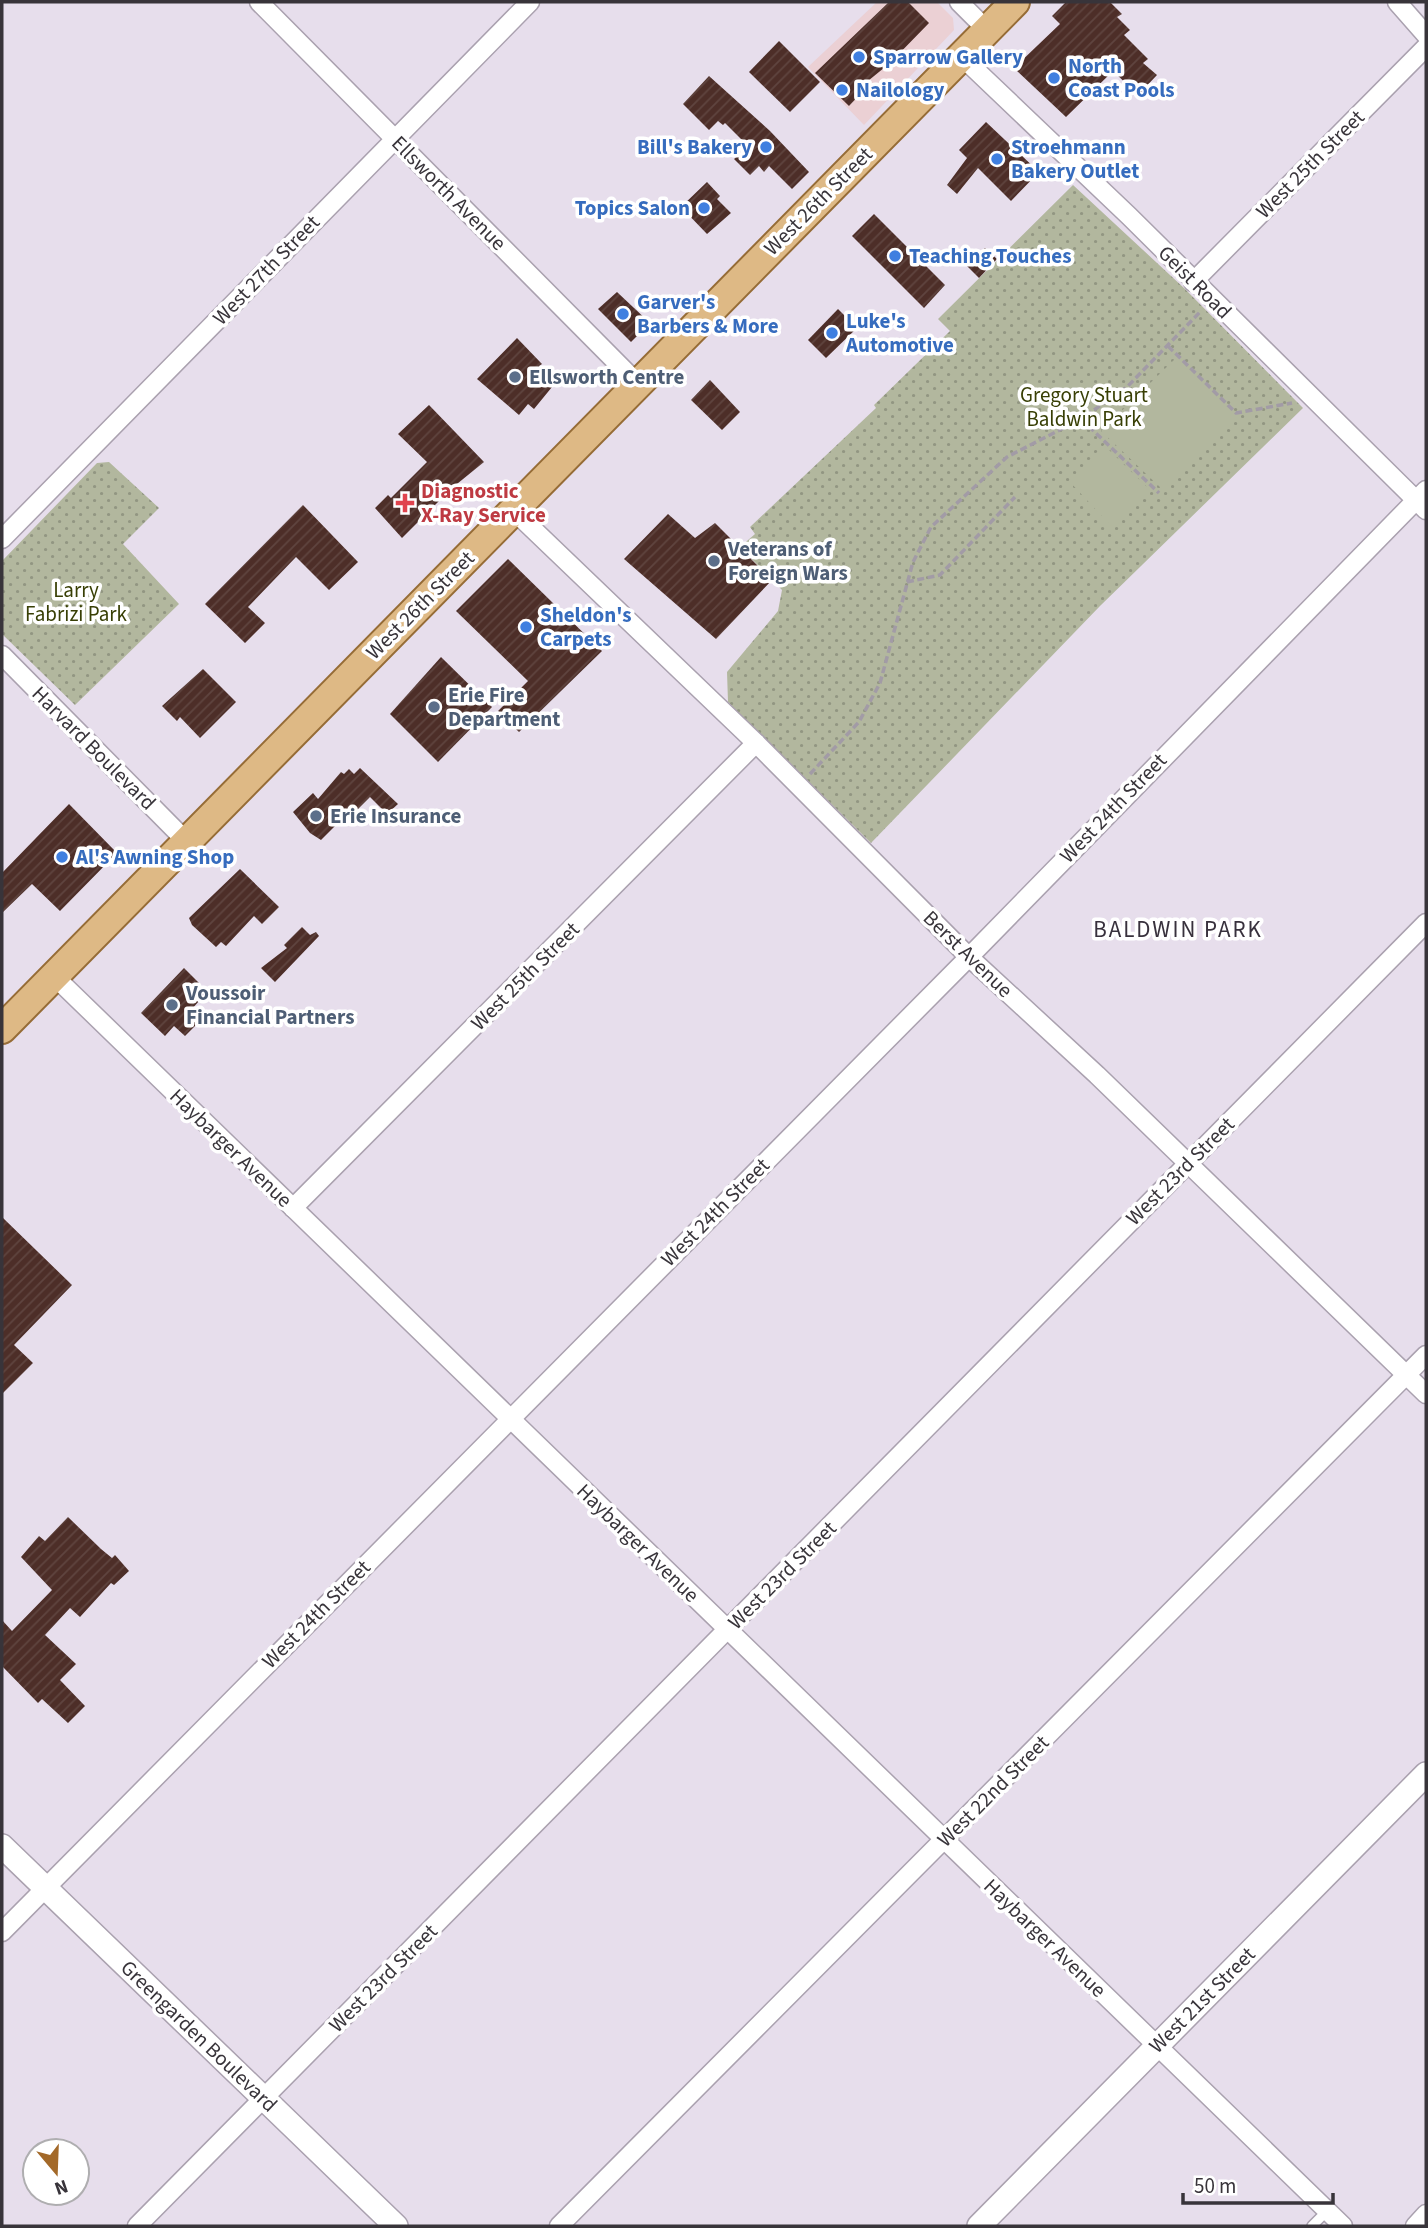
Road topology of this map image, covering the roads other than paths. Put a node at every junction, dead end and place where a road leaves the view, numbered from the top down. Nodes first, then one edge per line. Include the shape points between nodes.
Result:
1 (259, 2) edge
2 (530, 2) edge
3 (959, 2) edge
4 (1015, 2) edge
5 (1397, 2) edge
6 (987, 30) junction
7 (1426, 35) edge
8 (1426, 47) edge
9 (961, 56) junction
10 (395, 139) junction
11 (1193, 282) junction
12 (638, 384) junction
13 (1423, 500) edge
14 (513, 510) junction
15 (2, 539) edge
16 (2, 655) edge
17 (756, 743) junction
18 (187, 842) junction
19 (1426, 923) edge
20 (969, 957) junction
21 (54, 976) junction
22 (2, 1029) edge
23 (1188, 1164) junction
24 (293, 1208) junction
25 (1426, 1355) edge
26 (1406, 1375) junction
27 (1426, 1394) edge
28 (509, 1418) junction
29 (727, 1630) junction
30 (1426, 1774) edge
31 (944, 1840) junction
32 (2, 1846) edge
33 (45, 1888) junction
34 (2, 1932) edge
35 (1156, 2046) junction
36 (264, 2098) junction
37 (1327, 2211) junction
38 (1426, 2214) edge
39 (137, 2226) edge
40 (396, 2226) edge
41 (559, 2226) edge
42 (978, 2226) edge
43 (1311, 2226) edge
44 (1343, 2226) edge
45 (1415, 2226) edge

1 - 10 street, Ellsworth Avenue
2 - 10 street, West 27th Street
3 - 6 street
4 - 6 main road, West 26th Street
5 - 7 street
6 - 9 main road, West 26th Street
8 - 11 street, West 25th Street
9 - 11 street, Geist Road
9 - 12 main road, West 26th Street
10 - 12 street, Ellsworth Avenue
10 - 15 street, West 27th Street
11 - 13 street, Geist Road
12 - 14 main road, West 26th Street
13 - 20 street, West 24th Street
14 - 17 street, Berst Avenue
14 - 18 main road, West 26th Street
16 - 18 street, Harvard Boulevard
17 - 20 street, Berst Avenue
17 - 24 street, West 25th Street
18 - 21 main road, West 26th Street
19 - 23 street, West 23rd Street
20 - 23 street, Berst Avenue
20 - 28 street, West 24th Street
21 - 22 main road, West 26th Street
21 - 24 street, Haybarger Avenue
23 - 26 street, Berst Avenue
23 - 29 street, West 23rd Street
24 - 28 street, Haybarger Avenue
25 - 26 street, West 22nd Street
26 - 27 street, Berst Avenue
26 - 31 street, West 22nd Street
28 - 29 street, Haybarger Avenue
28 - 33 street, West 24th Street
29 - 31 street, Haybarger Avenue
29 - 36 street, West 23rd Street
30 - 35 street, West 21st Street
31 - 35 street, Haybarger Avenue
31 - 41 street, West 22nd Street
32 - 33 street, Greengarden Boulevard
33 - 34 street, West 24th Street
33 - 36 street, Greengarden Boulevard
35 - 37 street, Haybarger Avenue
35 - 42 street, West 21st Street
36 - 39 street, West 23rd Street
36 - 40 street, Greengarden Boulevard
37 - 43 lane
37 - 44 street, Haybarger Avenue
38 - 45 street

